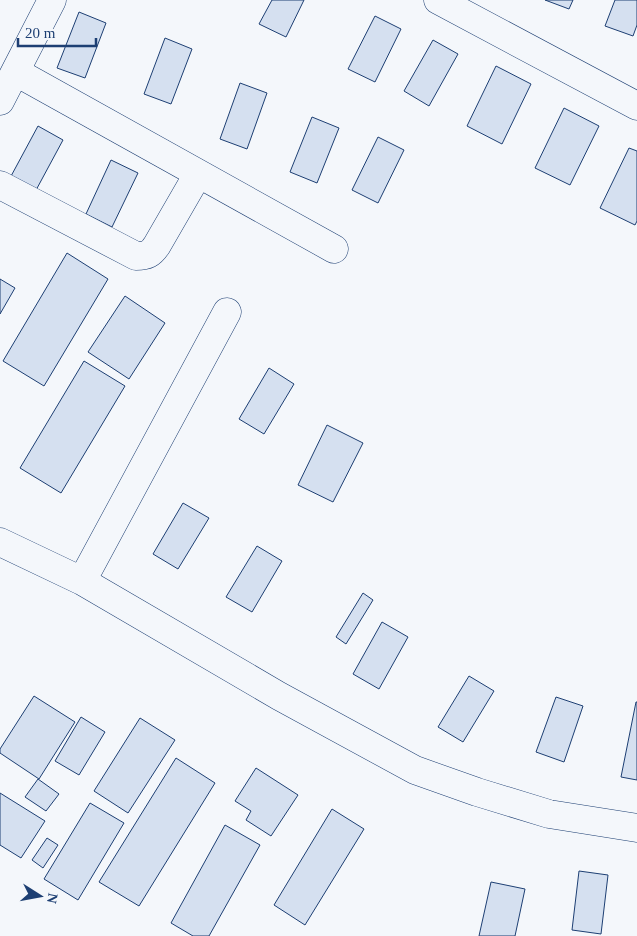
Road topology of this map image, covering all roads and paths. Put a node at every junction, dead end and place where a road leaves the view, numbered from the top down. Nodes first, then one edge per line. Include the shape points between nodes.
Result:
1 (52, 0) edge
2 (438, 0) edge
3 (16, 72) junction
4 (0, 101) edge
5 (637, 106) edge
6 (198, 174) junction
7 (0, 184) edge
8 (334, 250) dead end
9 (226, 312) dead end
10 (0, 542) edge
11 (82, 581) junction
12 (637, 828) edge

1 - 3 street
2 - 5 street
3 - 4 street
3 - 6 street
6 - 7 street via 152,254 145,256 136,256
6 - 8 street
9 - 11 street
10 - 11 street
11 - 12 street via 279,696 415,770 549,814

